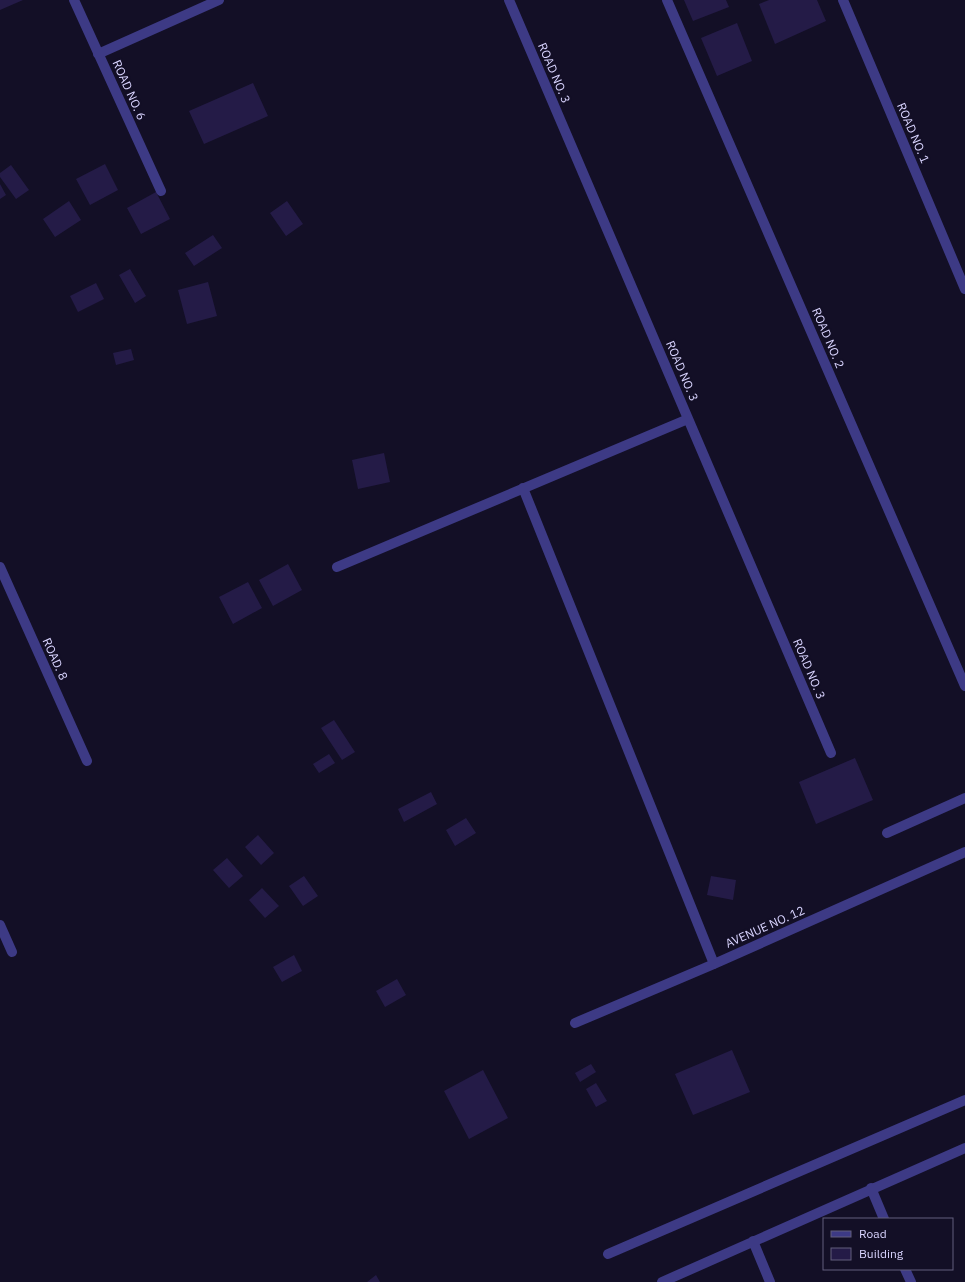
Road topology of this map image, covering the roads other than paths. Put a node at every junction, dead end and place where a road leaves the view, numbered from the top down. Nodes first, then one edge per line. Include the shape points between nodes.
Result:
1 (74, 0) edge
2 (219, 0) edge
3 (509, 0) edge
4 (667, 0) edge
5 (843, 0) edge
6 (98, 54) junction
7 (161, 191) dead end
8 (965, 289) edge
9 (688, 419) junction
10 (523, 488) junction
11 (0, 567) edge
12 (337, 567) dead end
13 (965, 686) edge
14 (831, 753) dead end
15 (87, 761) dead end
16 (965, 798) edge
17 (887, 833) dead end
18 (965, 852) edge
19 (0, 925) edge
20 (12, 952) dead end
21 (714, 964) junction
22 (575, 1023) dead end
23 (965, 1100) edge
24 (965, 1148) edge
25 (871, 1188) junction
26 (884, 1218) edge
27 (753, 1241) junction
28 (608, 1254) dead end
29 (905, 1270) edge
30 (662, 1282) edge
31 (770, 1282) edge
32 (911, 1282) edge

1 - 6 street, ROAD NO. 6
2 - 6 street
3 - 9 street, ROAD NO. 3
4 - 13 street, ROAD NO. 2
5 - 8 street, ROAD NO. 1
6 - 7 street, ROAD NO. 6
9 - 10 street
9 - 14 street, ROAD NO. 3
10 - 12 street
10 - 21 street
11 - 15 street, ROAD. 8
16 - 17 street
18 - 21 street, AVENUE NO. 12
19 - 20 street
21 - 22 street, AVENUE NO. 12
23 - 28 street
24 - 25 street
25 - 26 street
25 - 27 street
27 - 30 street
27 - 31 street
29 - 32 street

